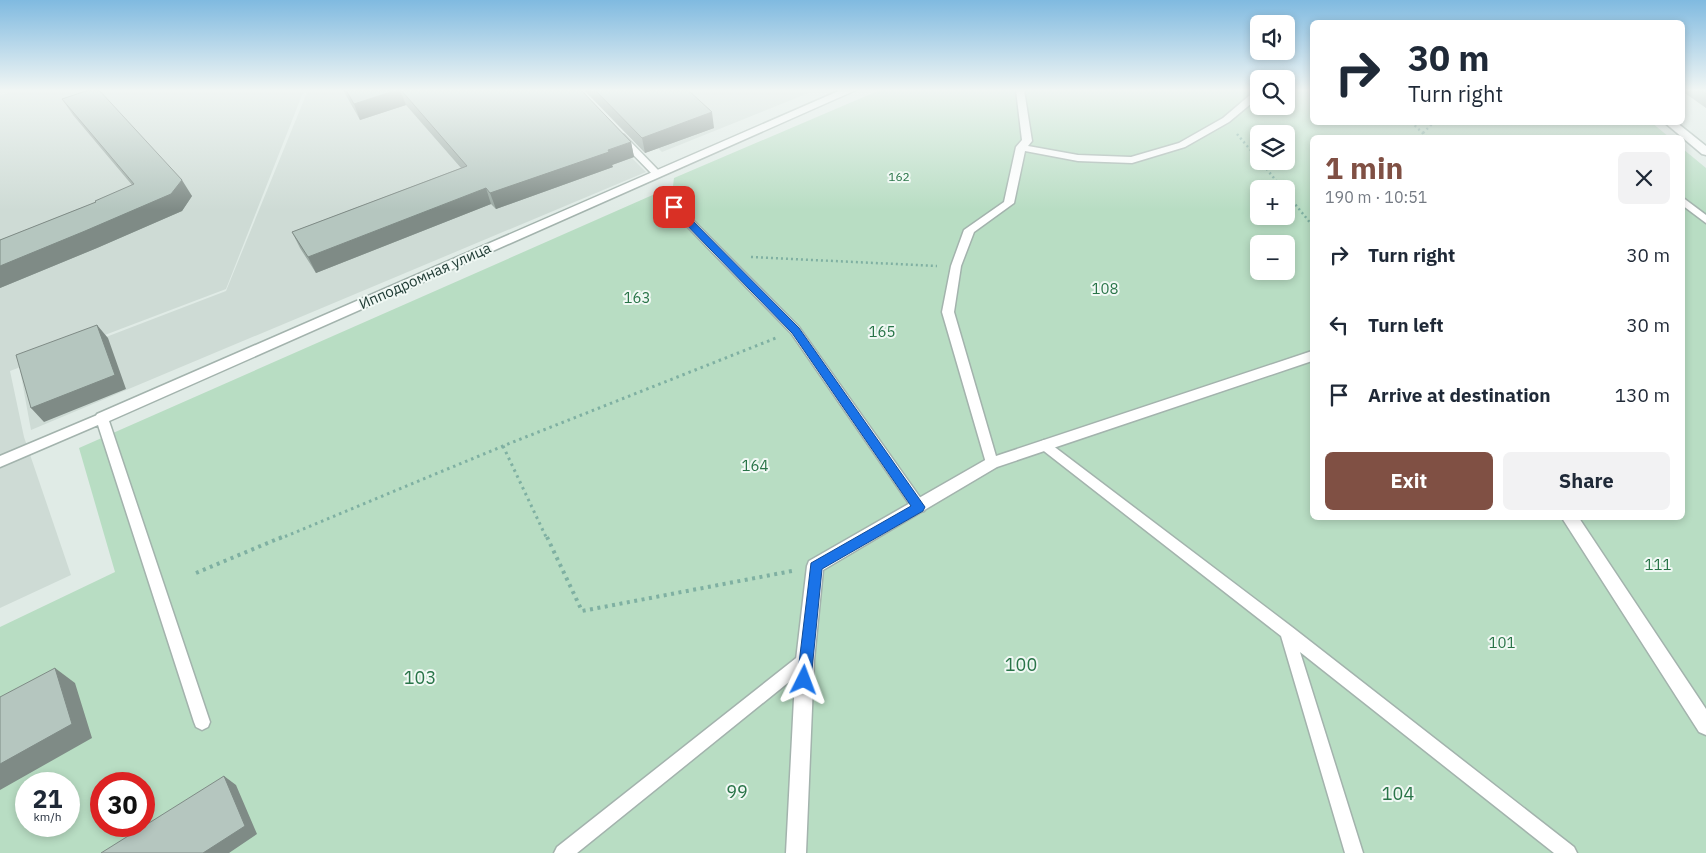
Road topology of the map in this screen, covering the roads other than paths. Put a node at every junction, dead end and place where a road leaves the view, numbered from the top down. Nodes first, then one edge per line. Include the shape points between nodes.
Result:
1 (759, 130) edge
2 (1025, 130) edge
3 (1209, 130) edge
4 (1679, 130) edge
5 (616, 132) edge
6 (1021, 147) junction
7 (1706, 152) edge
8 (657, 174) junction
9 (1685, 202) edge
10 (674, 207) dead end
11 (1706, 220) edge
12 (1310, 357) edge
13 (102, 418) junction
14 (1044, 446) junction
15 (0, 462) edge
16 (992, 463) junction
17 (919, 507) junction
18 (1571, 520) edge
19 (1287, 632) junction
20 (805, 660) junction
21 (202, 722) dead end
22 (1706, 726) edge
23 (563, 853) edge
24 (796, 853) edge
25 (1354, 853) edge
26 (1568, 853) edge

1 - 8 street, Ипподромная улица
2 - 6 lane via 1027,141
3 - 6 lane via 1182,145 1132,160 1078,158
4 - 7 street
5 - 8 lane
6 - 16 lane via 1009,203 968,230 956,266 948,312
8 - 13 street, Ипподромная улица
9 - 11 lane
10 - 17 lane via 795,330
12 - 14 street
13 - 15 lane, Ипподромная улица
13 - 21 lane
14 - 16 street
14 - 19 lane
16 - 17 street
17 - 20 street via 815,566
18 - 22 street
19 - 25 lane
19 - 26 lane
20 - 23 lane
20 - 24 street

